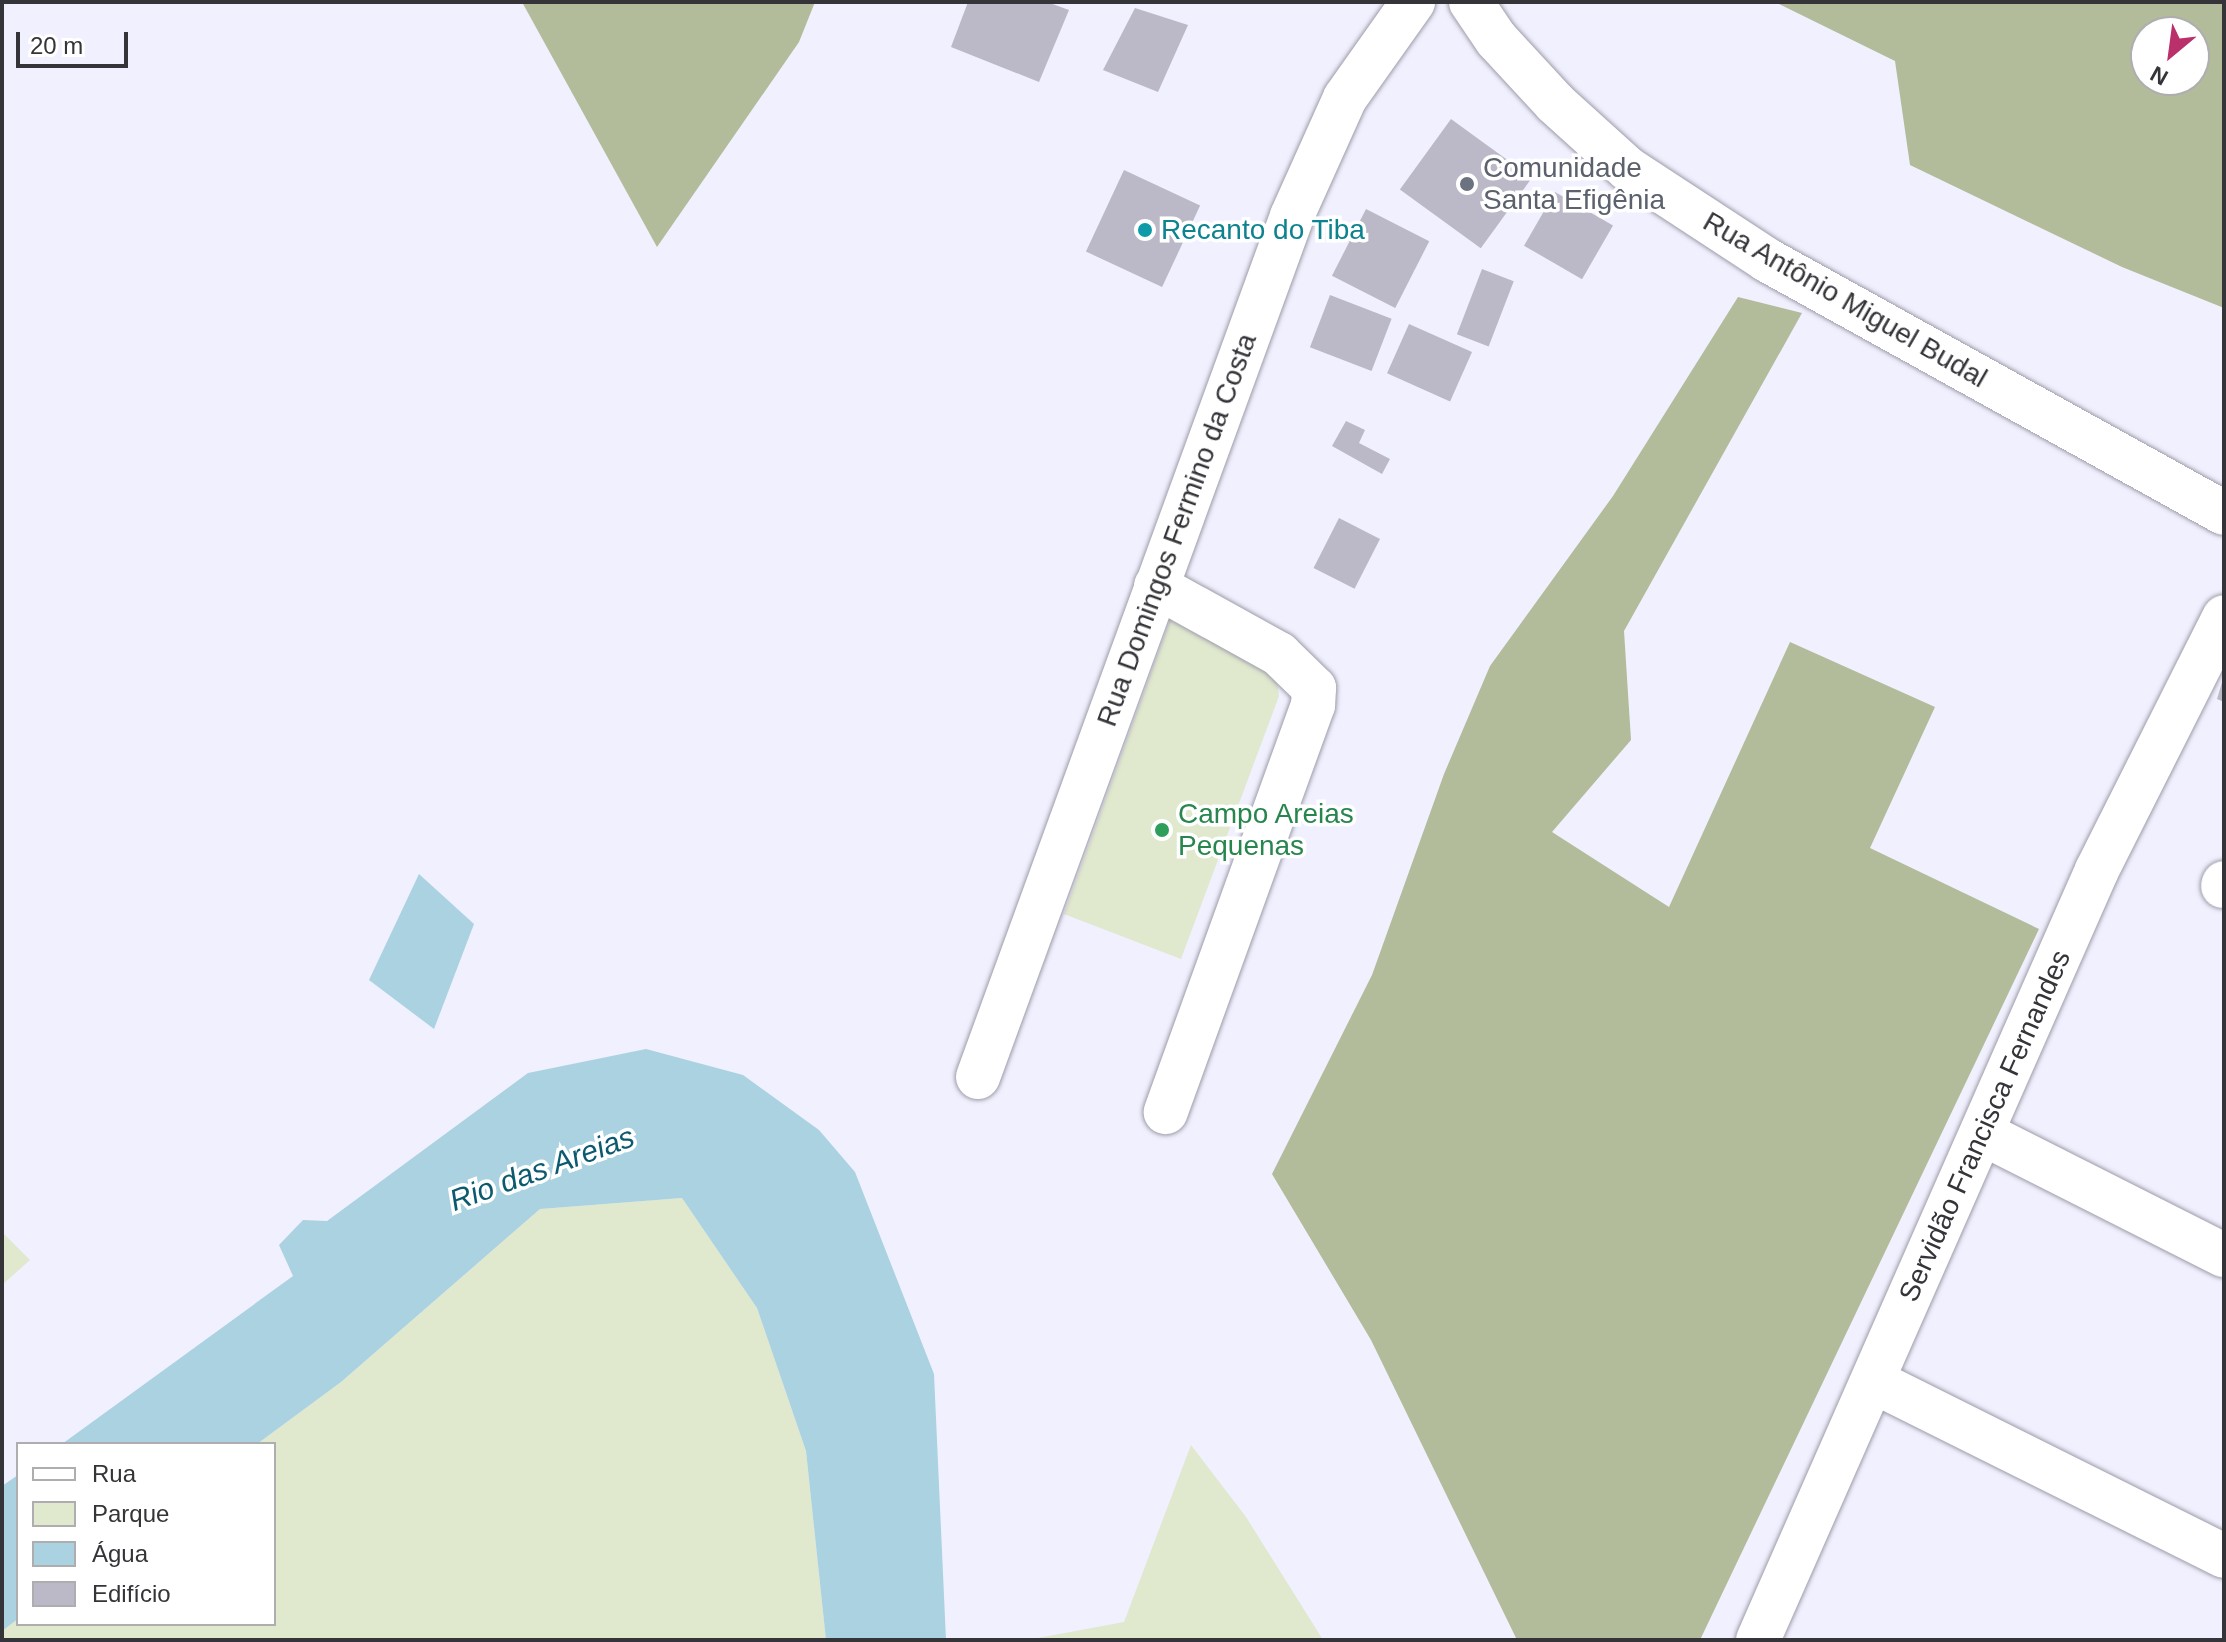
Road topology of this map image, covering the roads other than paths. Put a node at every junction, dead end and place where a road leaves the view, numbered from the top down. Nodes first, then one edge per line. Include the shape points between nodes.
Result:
1 (1413, 2) edge
2 (1471, 2) edge
3 (2224, 513) edge
4 (1156, 586) junction
5 (2224, 617) edge
6 (978, 1077) dead end
7 (1166, 1112) dead end
8 (1982, 1133) junction
9 (2224, 1255) edge
10 (1873, 1381) junction
11 (2224, 1556) edge
12 (1767, 1637) edge

1 - 4 street, Rua Domingos Fermino da Costa via 1345,98 1319,151
2 - 3 street, Rua Antônio Miguel Budal via 1496,39 1555,103 1628,169 1767,260
4 - 6 street, Rua Domingos Fermino da Costa
4 - 7 street via 1279,654 1314,688 1313,705
5 - 8 street, Servidão Francisca Fernandes via 2097,870
8 - 9 street
8 - 10 street, Servidão Francisca Fernandes
10 - 11 street
10 - 12 street, Servidão Francisca Fernandes

